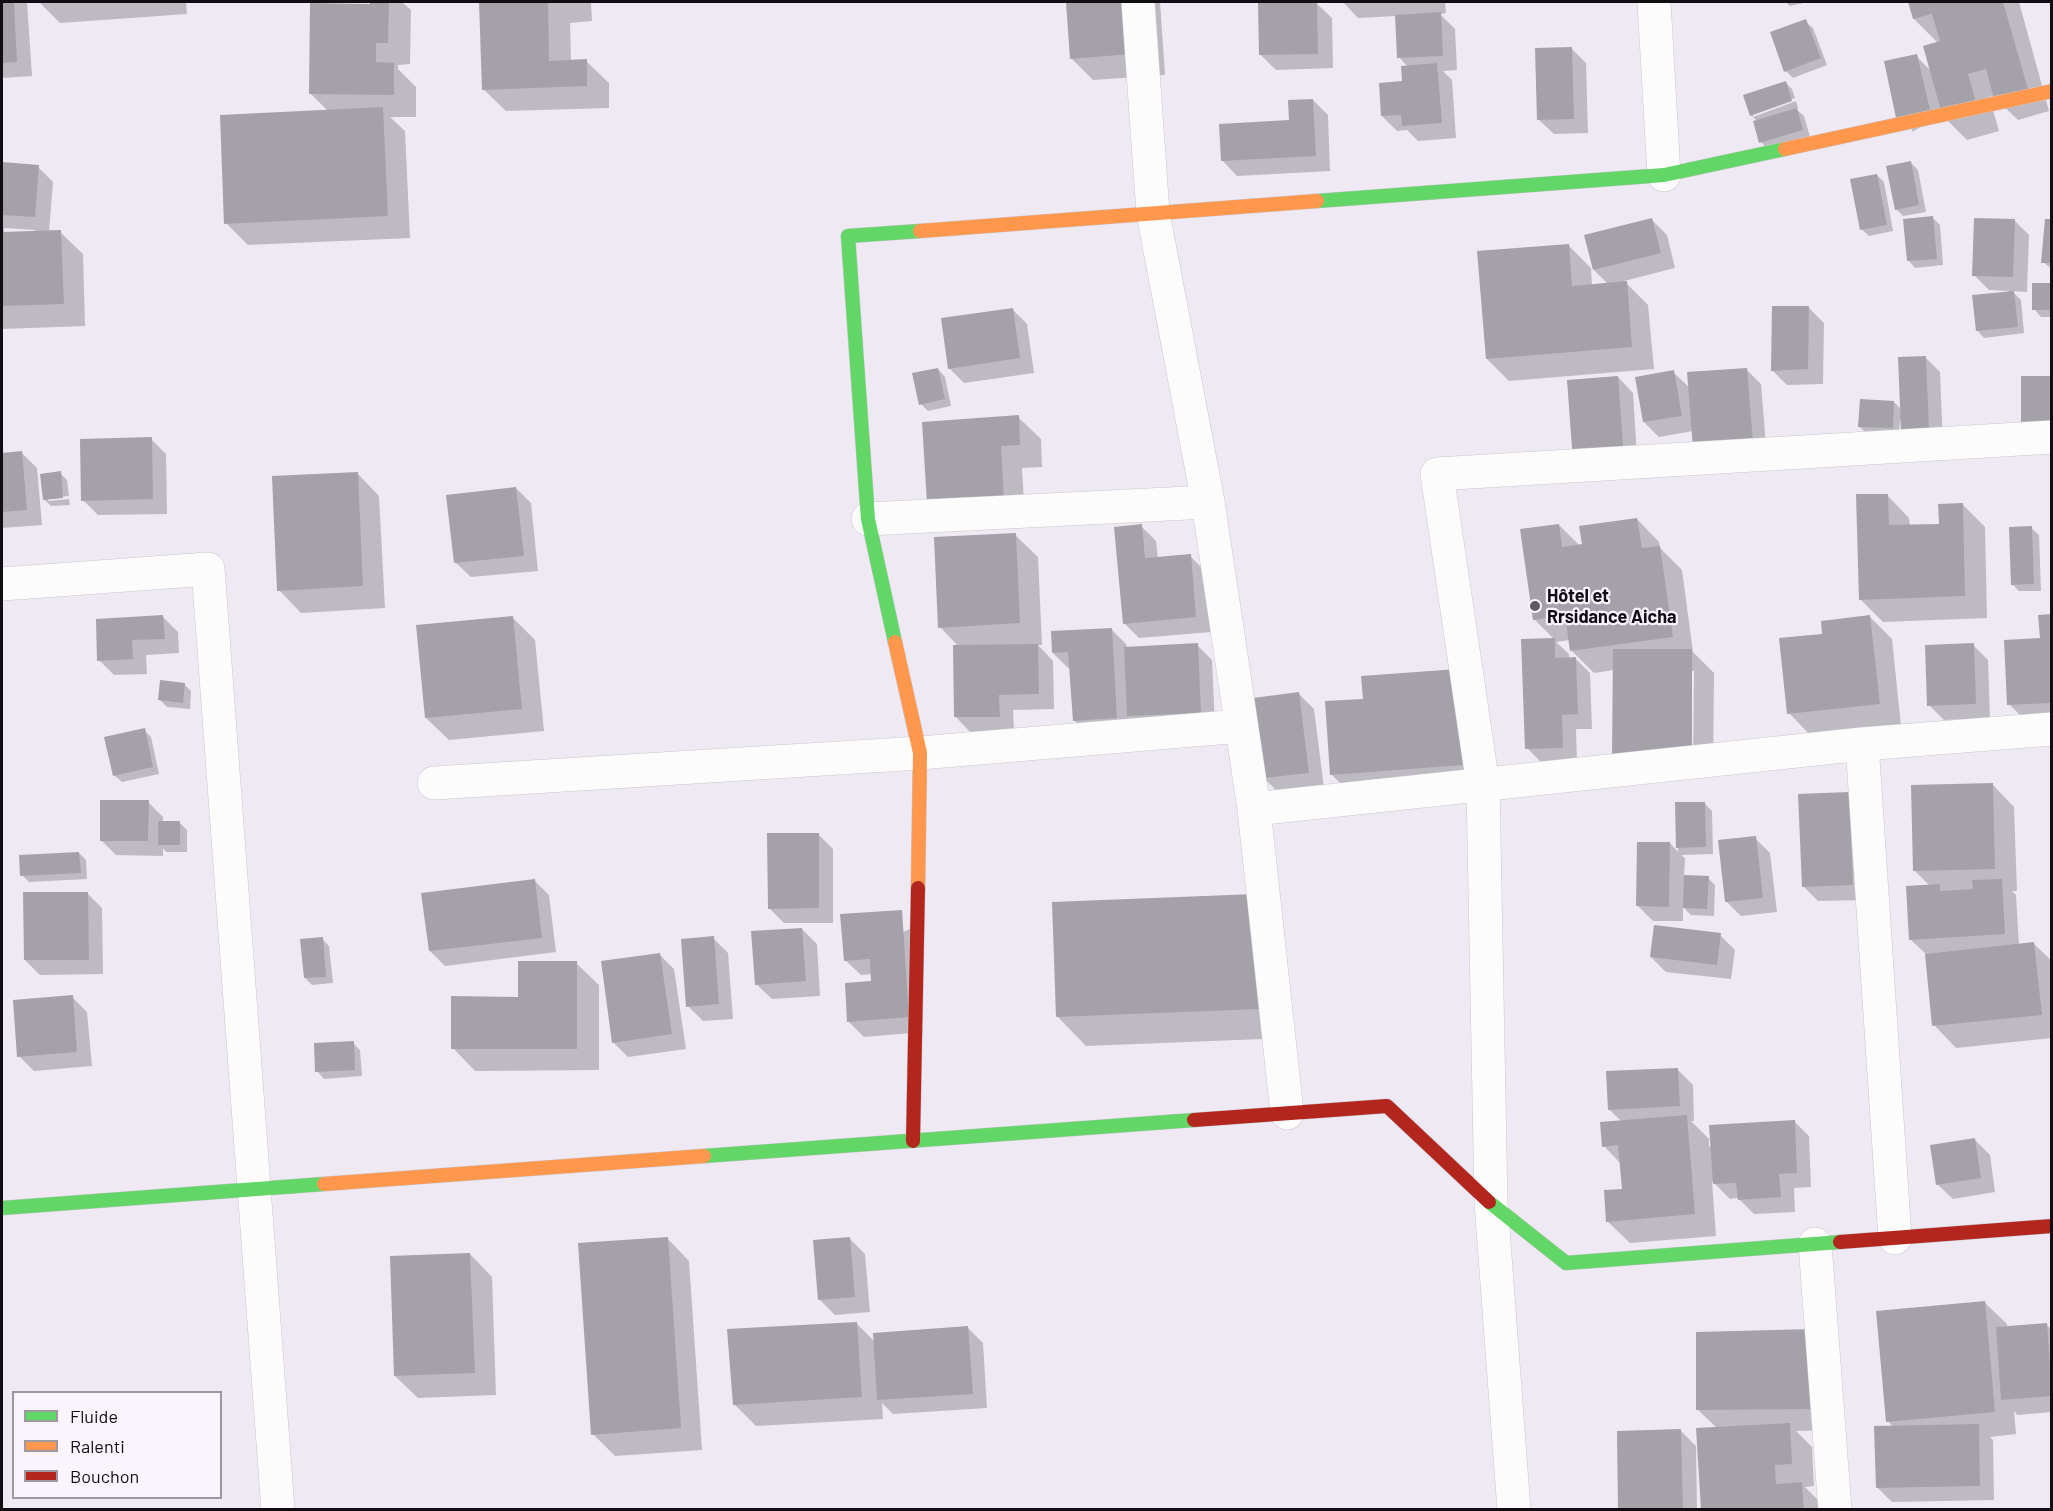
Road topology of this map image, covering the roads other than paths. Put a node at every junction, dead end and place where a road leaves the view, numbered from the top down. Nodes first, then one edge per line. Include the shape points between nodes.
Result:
1 (1138, 2) edge
2 (1654, 2) edge
3 (2052, 91) edge
4 (1664, 175) junction
5 (1153, 213) junction
6 (2052, 437) edge
7 (1208, 502) junction
8 (868, 519) junction
9 (2, 584) edge
10 (1241, 726) junction
11 (2052, 729) edge
12 (1862, 744) junction
13 (920, 753) junction
14 (434, 783) dead end
15 (1483, 785) junction
16 (1254, 809) junction
17 (1287, 1113) junction
18 (913, 1141) junction
19 (255, 1190) junction
20 (1491, 1203) junction
21 (2, 1208) edge
22 (2052, 1226) edge
23 (1895, 1238) junction
24 (1815, 1244) junction
25 (278, 1509) edge
26 (1514, 1509) edge
27 (1834, 1509) edge

1 - 5 street
2 - 4 street
3 - 4 street
4 - 5 street
5 - 7 street
5 - 8 street via 848,236
6 - 15 street via 1437,474
7 - 8 street
7 - 10 street
8 - 13 street
9 - 19 street via 208,569
10 - 13 street
10 - 16 street
11 - 12 street
12 - 15 street
12 - 23 street
13 - 14 street
13 - 18 street
15 - 16 street
15 - 20 street
16 - 17 street
17 - 18 street
17 - 20 street via 1387,1106
18 - 19 street
19 - 21 street
19 - 25 street
20 - 24 street via 1566,1263
20 - 26 street
22 - 23 street
23 - 24 street
24 - 27 street

